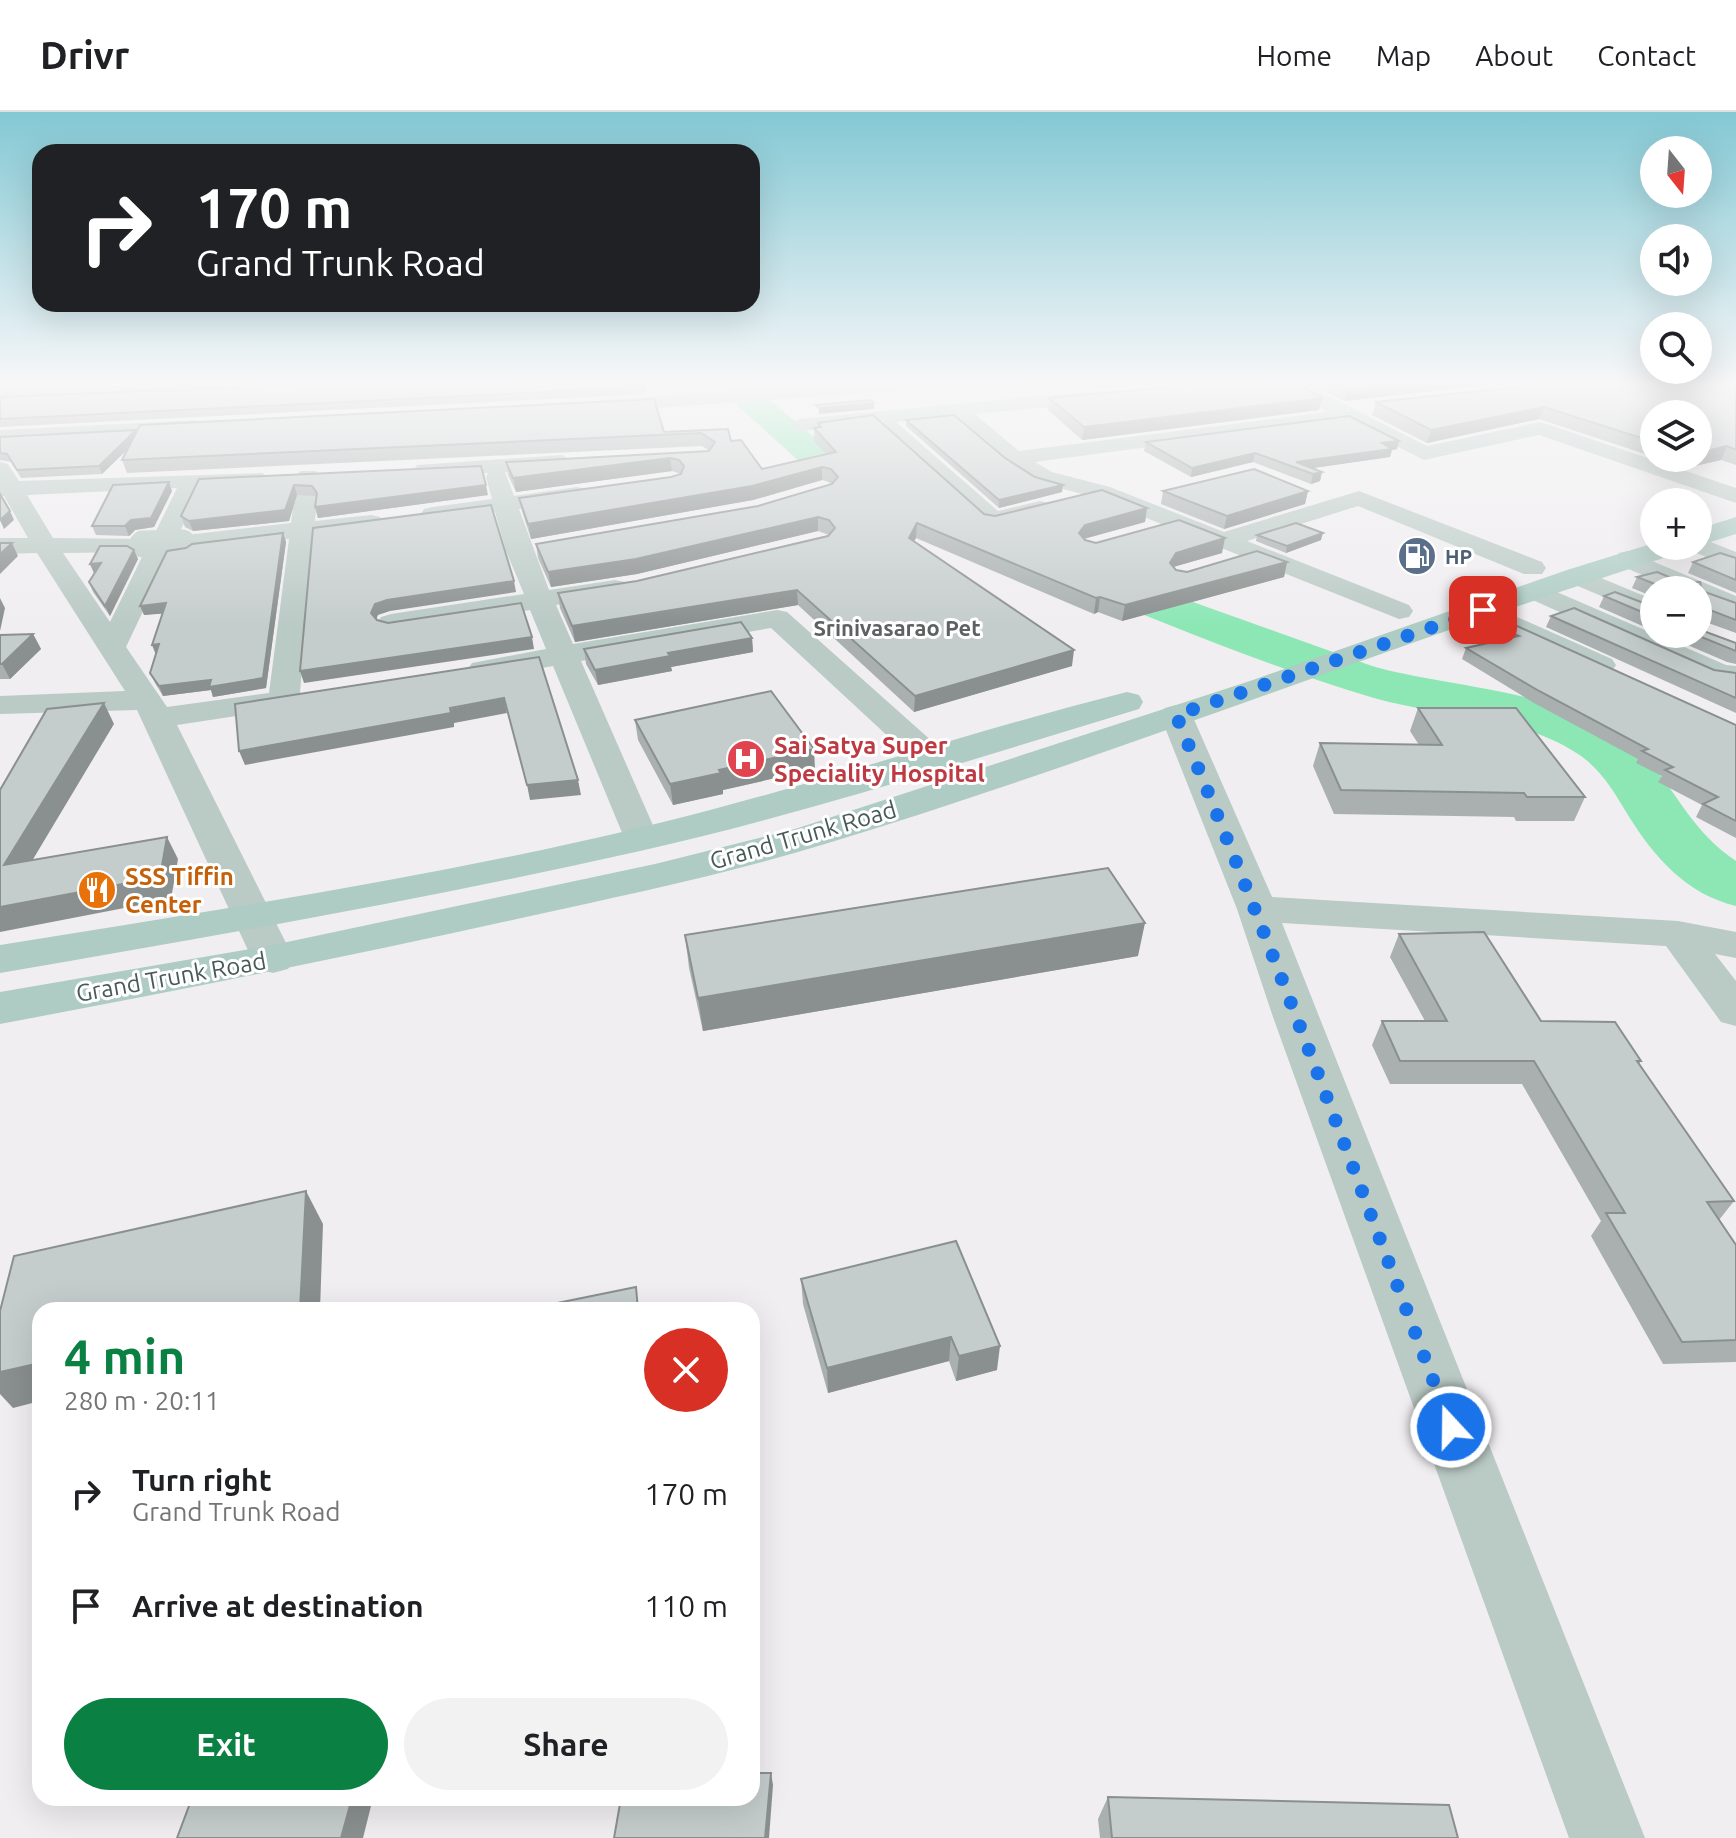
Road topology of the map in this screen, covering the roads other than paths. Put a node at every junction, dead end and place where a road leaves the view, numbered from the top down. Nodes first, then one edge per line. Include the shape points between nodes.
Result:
1 (549, 464) edge
2 (930, 464) edge
3 (1023, 464) edge
4 (1620, 464) edge
5 (495, 467) junction
6 (402, 471) edge
7 (192, 481) junction
8 (4, 482) edge
9 (607, 490) edge
10 (1102, 492) junction
11 (1169, 492) edge
12 (1309, 494) edge
13 (1127, 502) junction
14 (504, 504) junction
15 (1337, 505) junction
16 (1735, 515) edge
17 (1180, 522) junction
18 (1712, 527) edge
19 (301, 531) junction
20 (1136, 535) edge
21 (1640, 535) edge
22 (1222, 541) junction
23 (45, 545) junction
24 (0, 546) edge
25 (550, 546) edge
26 (1712, 547) edge
27 (519, 551) junction
28 (1253, 554) junction
29 (1640, 555) edge
30 (1628, 559) junction
31 (1736, 561) edge
32 (1211, 567) edge
33 (1577, 576) junction
34 (1534, 580) junction
35 (638, 585) edge
36 (540, 600) junction
37 (1640, 604) edge
38 (1736, 606) edge
39 (1483, 610) junction
40 (1399, 611) junction
41 (391, 623) edge
42 (112, 647) junction
43 (562, 656) junction
44 (454, 673) edge
45 (1736, 675) edge
46 (1625, 676) edge
47 (1246, 678) junction
48 (315, 695) edge
49 (284, 700) junction
50 (0, 705) edge
51 (152, 709) junction
52 (1176, 715) junction
53 (931, 758) junction
54 (641, 839) junction
55 (1257, 909) junction
56 (253, 918) junction
57 (1678, 934) junction
58 (1736, 945) edge
59 (0, 959) edge
60 (273, 959) junction
61 (0, 1008) edge
62 (1736, 1011) edge
63 (1607, 1838) edge

1 - 5 street
2 - 10 street via 993,520
3 - 10 street via 1044,477
4 - 16 street
5 - 6 street
5 - 14 street
7 - 8 street
7 - 19 street via 316,475
7 - 42 street
8 - 23 street
9 - 14 street
10 - 13 street
11 - 13 street
12 - 15 street
13 - 17 street
14 - 19 street
14 - 27 street
15 - 22 street
15 - 34 street via 1359,498
16 - 18 main road, Grand Trunk Road
17 - 20 street
17 - 22 street
19 - 23 street, bridge via 182,543
19 - 49 street
21 - 34 main road, Grand Trunk Road
22 - 28 street
23 - 24 street
23 - 42 street
25 - 27 street
26 - 31 street
27 - 36 street
28 - 32 street
28 - 40 street
29 - 30 main road, Grand Trunk Road
30 - 33 main road, Grand Trunk Road
30 - 38 street
33 - 34 main road, Grand Trunk Road
33 - 37 street
34 - 39 main road, Grand Trunk Road
34 - 40 main road, Grand Trunk Road
34 - 45 street via 1720,673
35 - 36 street
36 - 41 street
36 - 43 street
39 - 46 street
39 - 47 main road, Grand Trunk Road via 1348,658
40 - 47 main road, Grand Trunk Road via 1317,641
42 - 51 street
43 - 44 street
43 - 53 street via 777,618
43 - 54 street
47 - 52 main road, Grand Trunk Road
47 - 53 main road, Grand Trunk Road
48 - 49 street
49 - 51 street
50 - 51 street
51 - 56 street
52 - 55 street
52 - 60 main road, Grand Trunk Road via 809,837
53 - 54 main road, Grand Trunk Road
54 - 56 main road, Grand Trunk Road
55 - 57 street
55 - 63 street
56 - 59 main road, Grand Trunk Road
56 - 60 street
57 - 58 street
57 - 62 street
60 - 61 main road, Grand Trunk Road

